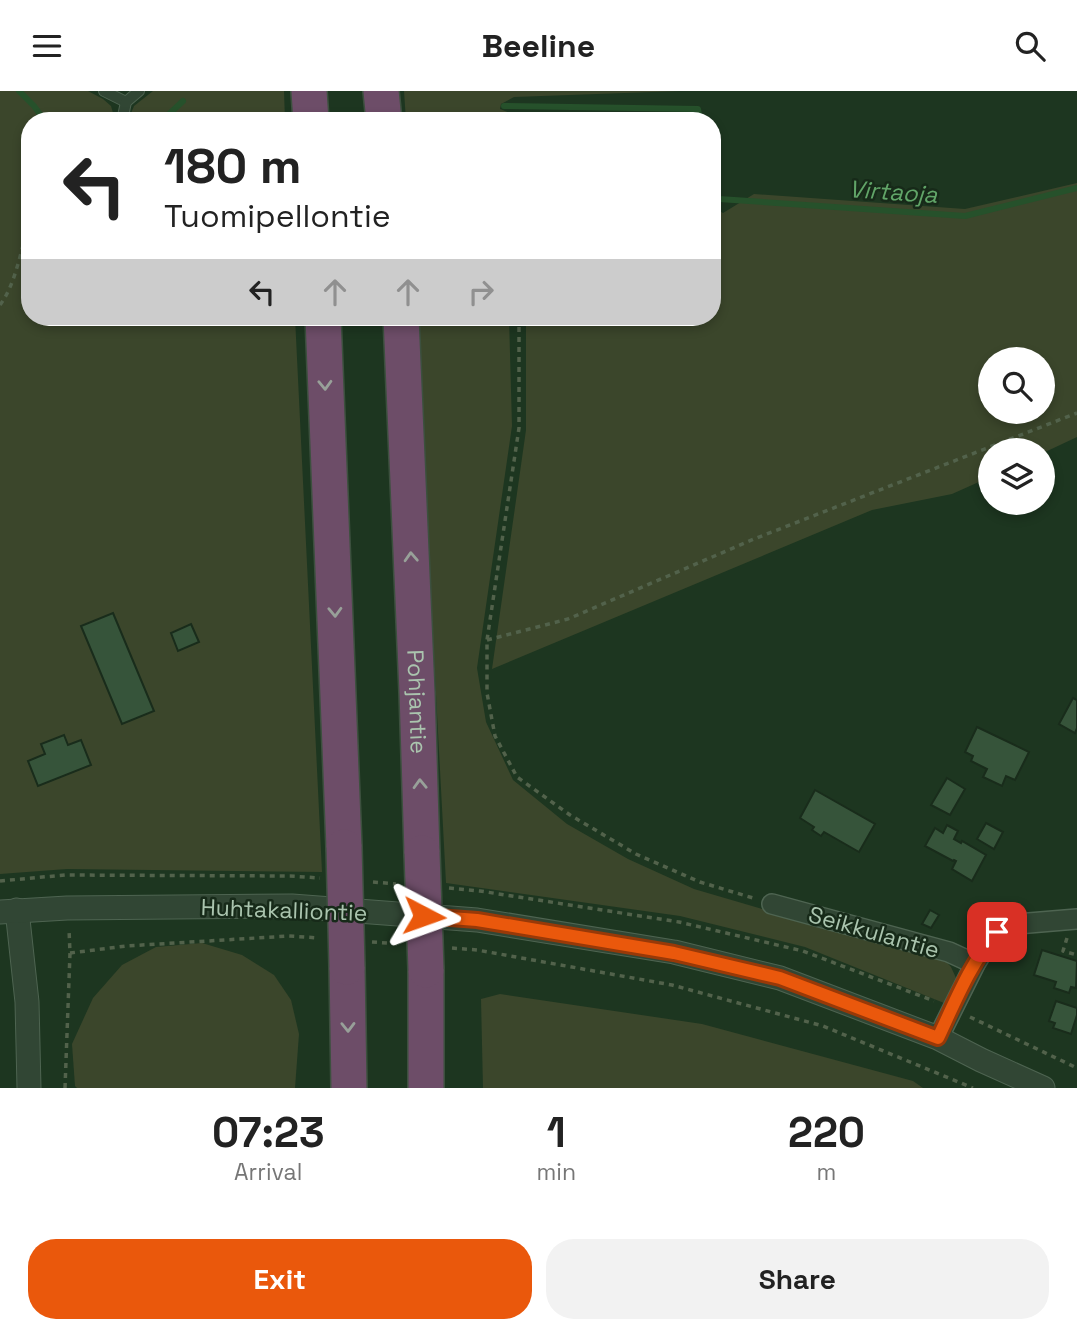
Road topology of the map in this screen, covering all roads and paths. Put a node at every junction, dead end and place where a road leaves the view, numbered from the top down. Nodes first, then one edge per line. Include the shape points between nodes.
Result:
1 (104, 91) edge
2 (139, 91) edge
3 (309, 91) edge
4 (381, 91) edge
5 (126, 102) junction
6 (124, 112) edge
7 (310, 112) edge
8 (383, 112) edge
9 (21, 252) edge
10 (0, 305) edge
11 (323, 326) edge
12 (401, 326) edge
13 (519, 326) edge
14 (1077, 413) edge
15 (487, 639) junction
16 (772, 904) joint
17 (8, 911) edge
18 (1077, 919) edge
19 (349, 949) junction
20 (429, 954) junction
21 (975, 964) junction
22 (938, 1038) junction
23 (29, 1088) edge
24 (65, 1088) edge
25 (349, 1088) edge
26 (426, 1088) edge
27 (970, 1088) edge
28 (1043, 1088) edge

1 - 5 lane
2 - 5 lane
3 - 7 highway
4 - 8 highway
5 - 6 lane
9 - 10 path
11 -> 19 highway, bridge
20 -> 12 highway, Pohjantie, bridge
13 - 15 path via 519,428
14 - 15 path via 754,539 568,619
15 - 16 path via 490,713 495,736 517,777 636,854 700,882
16 - 21 street, Seikkulantie
17 - 22 street, Huhtakalliontie via 292,906 477,920 674,953 780,978
17 - 23 street via 27,1002
18 - 21 street via 1005,928 997,932
19 - 20 path
19 - 24 path via 289,936 70,953
19 -> 25 highway
20 - 26 highway, Pohjantie
20 - 27 path via 477,950 672,985 823,1026
21 - 22 street
22 - 28 street, Huhtakalliontie

